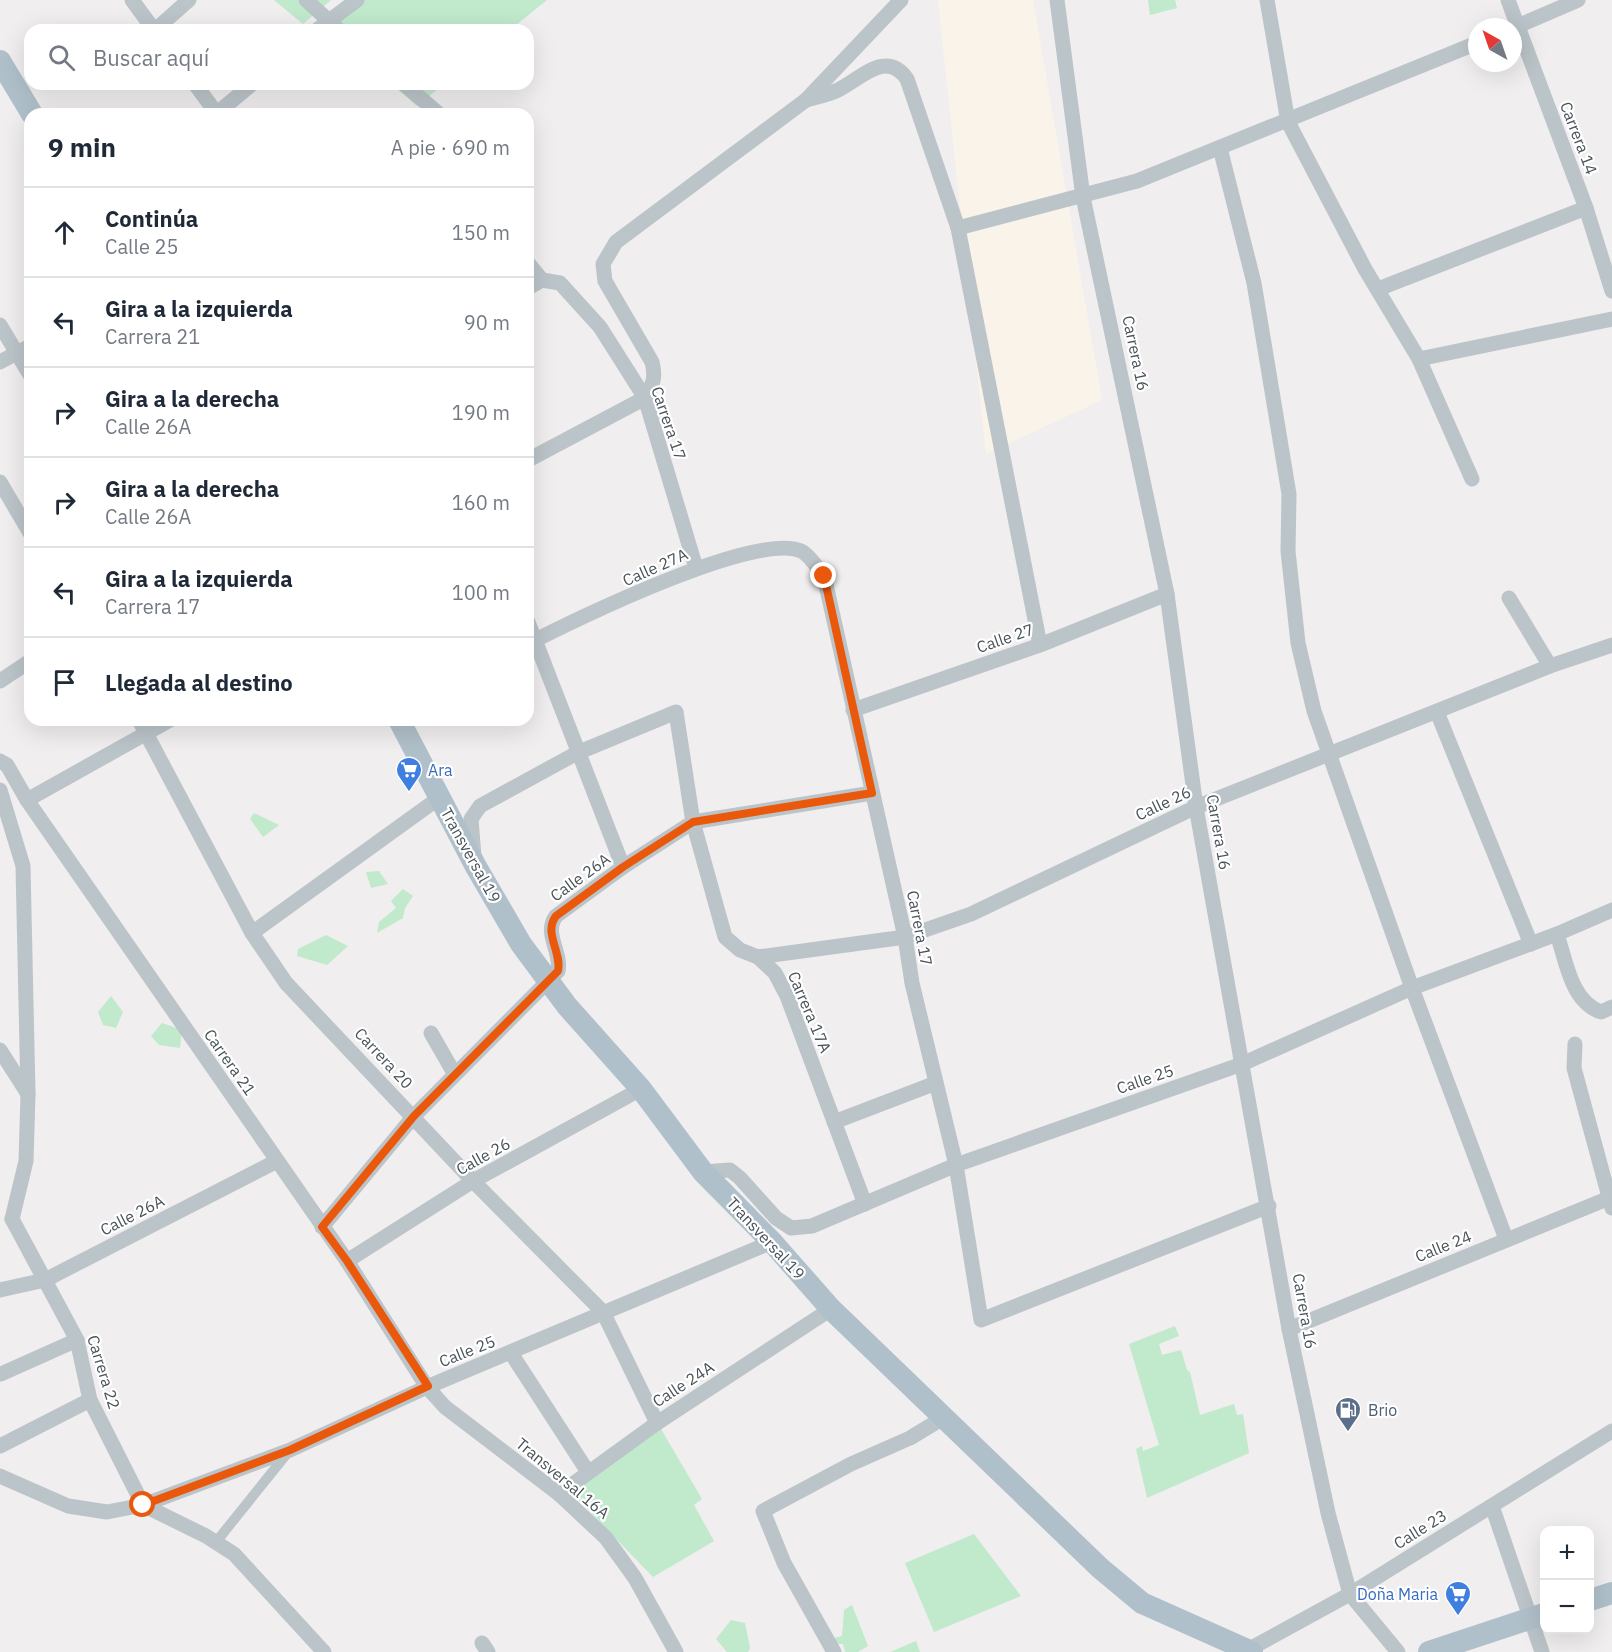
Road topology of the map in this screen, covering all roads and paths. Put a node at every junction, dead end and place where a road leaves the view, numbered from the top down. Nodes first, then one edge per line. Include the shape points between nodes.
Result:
1 (132, 0) edge
2 (189, 0) edge
3 (306, 0) edge
4 (357, 0) edge
5 (901, 0) edge
6 (1057, 0) edge
7 (1267, 0) edge
8 (1508, 0) edge
9 (1578, 0) edge
10 (1513, 18) edge
11 (150, 24) edge
12 (162, 24) edge
13 (326, 24) edge
14 (331, 24) edge
15 (1522, 24) edge
16 (1522, 45) edge
17 (1468, 47) edge
18 (0, 61) edge
19 (199, 90) edge
20 (245, 90) edge
21 (411, 90) edge
22 (806, 100) junction
23 (28, 108) edge
24 (213, 108) edge
25 (224, 108) edge
26 (432, 108) edge
27 (1288, 122) junction
28 (1220, 148) junction
29 (1083, 197) junction
30 (1586, 208) junction
31 (958, 228) junction
32 (534, 268) edge
33 (548, 280) junction
34 (534, 286) edge
35 (1378, 289) junction
36 (1612, 291) edge
37 (1612, 319) edge
38 (0, 325) edge
39 (24, 350) edge
40 (1419, 358) junction
41 (0, 362) edge
42 (645, 398) junction
43 (534, 457) edge
44 (1472, 479) dead end
45 (0, 482) edge
46 (24, 523) edge
47 (802, 552) joint
48 (696, 568) junction
49 (1167, 594) junction
50 (1509, 598) dead end
51 (534, 641) edge
52 (1040, 645) junction
53 (1612, 645) edge
54 (534, 647) edge
55 (24, 665) edge
56 (1550, 666) junction
57 (0, 681) edge
58 (853, 710) junction
59 (1437, 712) junction
60 (142, 726) edge
61 (160, 726) edge
62 (402, 726) edge
63 (147, 734) junction
64 (577, 753) junction
65 (1328, 755) junction
66 (0, 761) edge
67 (0, 790) edge
68 (872, 793) junction
69 (439, 798) junction
70 (27, 800) junction
71 (1196, 807) junction
72 (693, 822) junction
73 (475, 865) junction
74 (623, 867) junction
75 (1612, 910) edge
76 (252, 933) junction
77 (1557, 934) junction
78 (905, 937) junction
79 (1531, 944) junction
80 (758, 957) junction
81 (548, 982) junction
82 (1412, 988) junction
83 (1612, 1007) edge
84 (430, 1033) dead end
85 (1575, 1044) dead end
86 (0, 1050) edge
87 (1242, 1064) junction
88 (454, 1073) junction
89 (936, 1083) junction
90 (641, 1089) junction
91 (28, 1094) junction
92 (414, 1116) junction
93 (834, 1122) junction
94 (277, 1161) junction
95 (956, 1165) junction
96 (703, 1172) junction
97 (473, 1181) junction
98 (1611, 1201) edge
99 (865, 1204) junction
100 (1269, 1206) junction
101 (6, 1219) edge
102 (322, 1227) junction
103 (1506, 1239) junction
104 (772, 1242) junction
105 (347, 1261) junction
106 (45, 1280) junction
107 (0, 1290) edge
108 (831, 1309) junction
109 (603, 1312) junction
110 (1289, 1329) junction
111 (77, 1340) junction
112 (511, 1353) junction
113 (1, 1374) edge
114 (428, 1386) junction
115 (90, 1400) junction
116 (943, 1418) junction
117 (657, 1423) junction
118 (1612, 1431) edge
119 (0, 1446) edge
120 (290, 1450) junction
121 (588, 1472) junction
122 (0, 1476) edge
123 (559, 1494) junction
124 (143, 1505) junction
125 (1492, 1506) junction
126 (216, 1542) junction
127 (1612, 1593) edge
128 (1350, 1594) junction
129 (1594, 1599) edge
130 (1538, 1616) edge
131 (675, 1649) edge
132 (324, 1652) edge
133 (834, 1652) edge
134 (1248, 1652) edge
135 (1398, 1652) edge
136 (1430, 1652) edge
137 (1542, 1652) edge

1 - 11 street
2 - 12 street
3 - 13 street
4 - 14 street
5 - 22 street
6 - 29 street, Carrera 16
7 - 27 street
8 - 10 street, Carrera 14
9 - 15 street
16 - 30 street, Carrera 14
17 - 27 street
18 - 23 main road
19 - 24 street
20 - 25 street
21 - 26 street
22 - 31 street via 836,92 878,67 890,65 900,69 907,79
22 - 42 street via 616,242 603,264 605,281 652,362 655,374
27 - 28 street
27 - 35 street
28 - 29 street via 1137,181
28 - 65 street via 1254,283 1289,494 1288,551 1298,644
29 - 31 street
29 - 49 street, Carrera 16
30 - 35 street
30 - 36 street, Carrera 14
31 - 52 street
32 - 33 street, Carrera 17
33 - 34 street
33 - 42 street, Carrera 17 via 560,283 600,327
35 - 40 street
37 - 40 street
38 - 39 street
39 - 41 street
40 - 44 street
42 - 43 street
42 - 48 street, Carrera 17
45 - 46 street
47 - 48 street, Calle 27A via 774,547
47 - 58 street, Carrera 17 via 824,576
48 - 51 street, Calle 27A
49 - 52 street, Calle 27
49 - 71 street, Carrera 16
50 - 56 street
52 - 58 street, Calle 27
53 - 56 street, Calle 26
54 - 64 street
55 - 57 street
56 - 59 street, Calle 26
58 - 68 street, Carrera 17
59 - 65 street, Calle 26
59 - 79 street
60 - 63 street, Carrera 20
61 - 63 street
62 - 69 main road, Transversal 19
63 - 70 street
63 - 76 street, Carrera 20
64 - 72 street, Carrera 17A via 676,712
64 - 73 street via 480,806 471,819
64 - 74 street
65 - 71 street, Calle 26
65 - 82 street
66 - 70 street, Carrera 21 via 7,765
67 - 91 street via 23,866
68 - 72 street, Calle 26A
68 - 78 street, Carrera 17
69 - 73 main road, Transversal 19
69 - 76 street
70 - 94 street, Carrera 21
71 - 78 street, Calle 26 via 971,914
71 - 87 street, Carrera 16
72 - 74 street, Calle 26A
72 - 80 street, Carrera 17A via 725,937 740,950
73 - 81 main road, Transversal 19 via 520,944
74 - 81 street, Calle 26A via 552,922 550,932 560,960 558,971
75 - 77 street, Calle 25
76 - 92 street, Carrera 20 via 286,983
77 - 79 street, Calle 25
77 - 83 street via 1575,988 1584,1001 1601,1012
78 - 80 street, Calle 26
78 - 89 street, Carrera 17
79 - 82 street, Calle 25
80 - 93 street, Carrera 17A via 775,973 787,996
81 - 88 street, Calle 26A
81 - 90 main road, Transversal 19
82 - 87 street, Calle 25
82 - 103 street
84 - 88 street
85 - 98 street via 1574,1068
86 - 91 street
87 - 95 street, Calle 25
87 - 100 street, Carrera 16
88 - 92 street, Calle 26A
89 - 93 street
89 - 95 street, Carrera 17
90 - 96 main road, Transversal 19
90 - 97 street, Calle 26
91 - 101 street via 26,1161
92 - 97 street, Carrera 20
92 - 102 street, Calle 26A
93 - 99 street, Carrera 17A
94 - 102 street, Carrera 21
94 - 106 street, Calle 26A
95 - 99 street, Calle 25
95 - 100 street, Carrera 17 via 981,1320
96 - 99 street, Calle 25 via 730,1170 776,1218 791,1228 812,1226
96 - 104 main road, Transversal 19
97 - 105 street, Calle 26
97 - 109 street, Carrera 20
98 - 103 street, Calle 24
100 - 110 street, Carrera 16
101 - 106 street, Carrera 22
102 - 105 street, Carrera 21
103 - 110 street, Calle 24
104 - 108 main road, Transversal 19
104 - 109 street, Calle 25
105 - 114 street, Carrera 21
106 - 107 street, Calle 26A
106 - 111 street, Carrera 22
108 - 116 main road, Transversal 19
108 - 117 street, Calle 24A
109 - 112 street, Calle 25
109 - 117 street, Carrera 20
110 - 128 street, Carrera 16 via 1328,1513
111 - 113 street
111 - 115 street, Carrera 22
112 - 114 street, Calle 25
112 - 121 street
114 - 120 street, Calle 25
114 - 123 street, Transversal 16A via 445,1407
115 - 119 street
115 - 124 street, Carrera 22
116 - 133 street via 763,1511 784,1563
116 - 134 main road, Transversal 19 via 1135,1597
117 - 121 street, Calle 24A
118 - 125 street, Calle 23
120 - 124 street, Calle 25
120 - 126 street
121 - 123 street, Calle 24A
122 - 124 street, Calle 25 via 68,1506 107,1512
123 - 131 street, Transversal 16A via 606,1538 635,1578
124 - 126 street
125 - 128 street, Calle 23
125 - 130 street
126 - 132 street via 234,1554
127 - 129 main road
128 - 134 street, Calle 23
128 - 135 street, Carrera 16
130 - 136 main road
130 - 137 street

